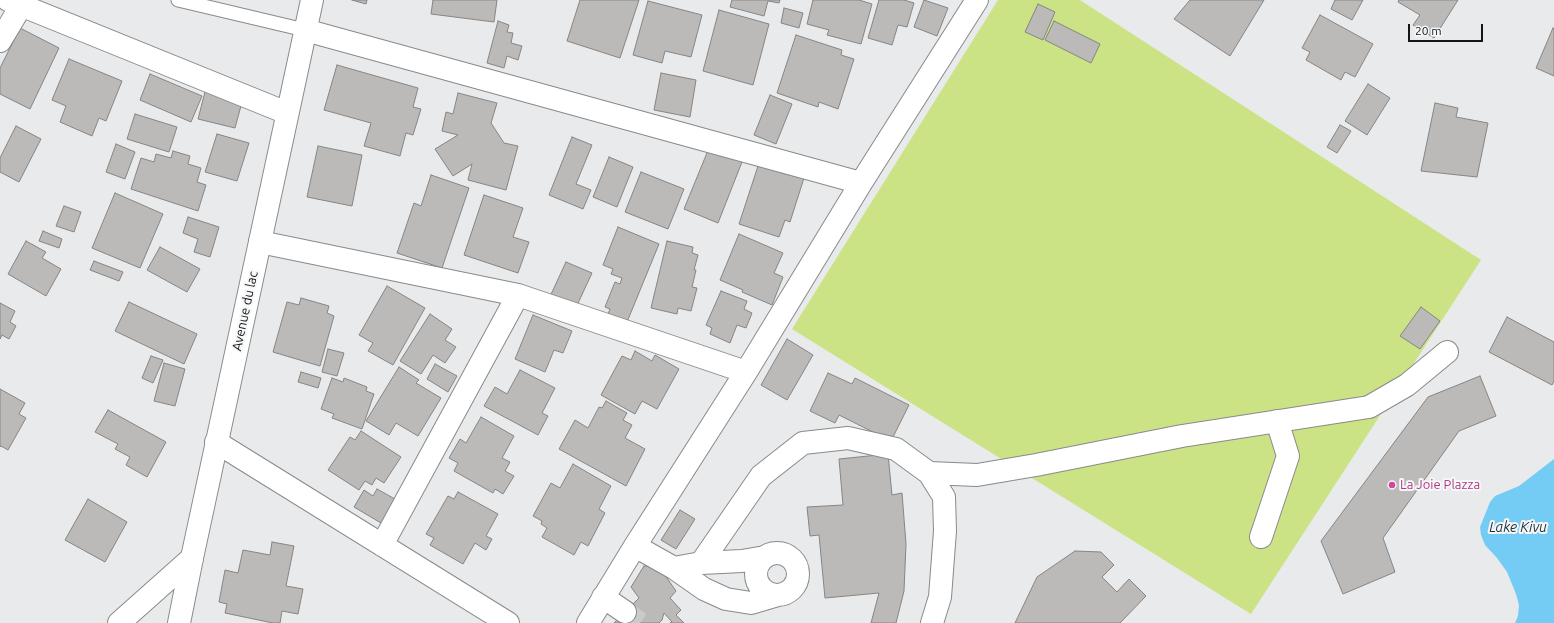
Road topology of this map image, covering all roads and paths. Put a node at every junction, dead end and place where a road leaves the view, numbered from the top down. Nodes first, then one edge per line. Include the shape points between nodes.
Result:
1 (178, 0) edge
2 (312, 0) edge
3 (977, 0) edge
4 (14, 3) edge
5 (305, 30) junction
6 (0, 42) edge
7 (287, 113) junction
8 (861, 183) junction
9 (260, 242) junction
10 (518, 295) junction
11 (1447, 352) dead end
12 (746, 372) junction
13 (1278, 421) junction
14 (216, 442) junction
15 (929, 473) junction
16 (1261, 537) dead end
17 (382, 545) junction
18 (635, 546) junction
19 (765, 557) junction
20 (192, 558) junction
21 (701, 563) junction
22 (674, 568) junction
23 (778, 596) junction
24 (603, 597) junction
25 (625, 612) tunnel mouth
26 (119, 623) edge
27 (179, 623) edge
28 (508, 623) edge
29 (588, 623) edge
30 (932, 623) edge

1 - 5 lane
2 - 5 street, Avenue du lac
3 - 8 street
4 - 6 street
4 - 7 street
5 - 7 street, Avenue du lac
5 - 8 street
7 - 9 street, Avenue du lac
8 - 12 street
9 - 10 street
9 - 14 street, Avenue du lac
10 - 12 street
10 - 17 street
11 - 13 street via 1407,385 1369,407
12 - 18 street
13 - 15 street via 1182,436 977,475
13 - 16 street via 1288,456
14 - 17 street
14 - 20 street, Avenue du lac
15 - 21 street via 896,449 848,438 803,443 761,476
15 - 30 street via 944,497 945,531 940,597
17 - 28 street
18 - 22 street
18 - 24 street
19 - 21 street
19 - 23 street via 757,568 757,581 765,592
19 - 23 street via 771,554 785,554 791,558 798,570 796,585
20 - 26 street
20 - 27 street, Avenue du lac
21 - 22 street
22 - 23 street via 704,589 726,599 751,603
24 - 25 street
24 - 29 street

